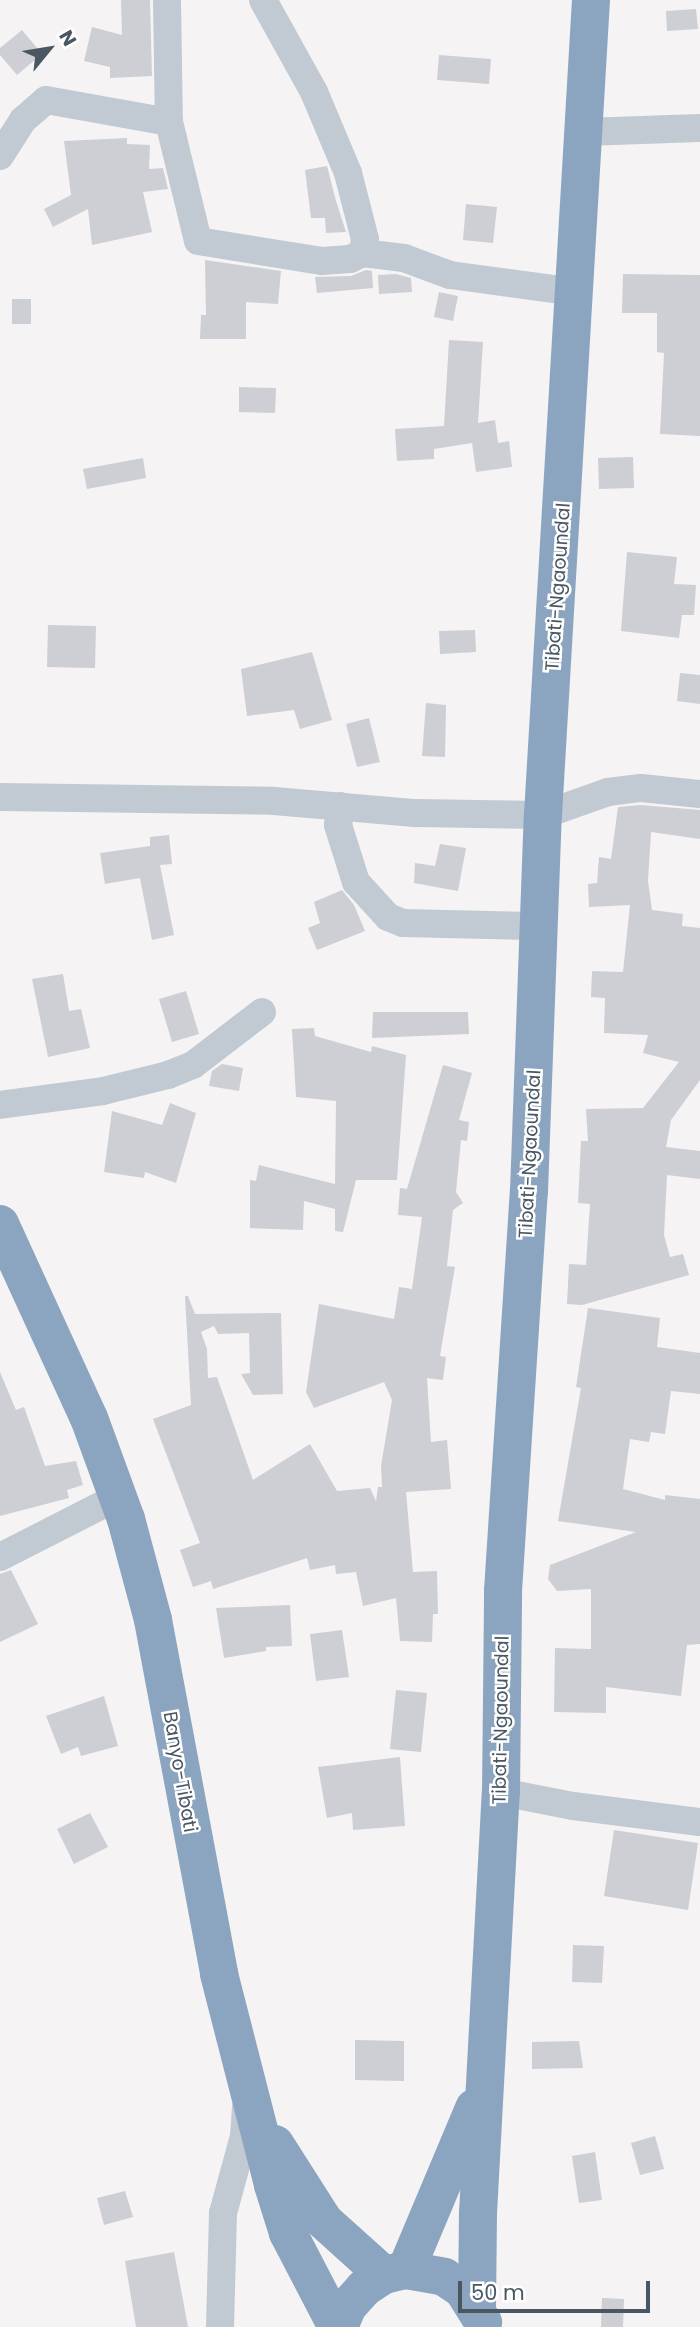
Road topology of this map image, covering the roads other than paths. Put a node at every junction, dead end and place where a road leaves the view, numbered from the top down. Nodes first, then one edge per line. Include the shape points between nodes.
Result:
1 (167, 0) edge
2 (262, 0) edge
3 (591, 0) edge
4 (169, 122) junction
5 (700, 128) edge
6 (584, 132) junction
7 (0, 156) edge
8 (363, 253) junction
9 (575, 292) junction
10 (700, 794) edge
11 (0, 797) edge
12 (341, 806) junction
13 (543, 815) junction
14 (539, 926) junction
15 (262, 1012) dead end
16 (0, 1105) edge
17 (0, 1224) edge
18 (118, 1497) junction
19 (0, 1557) edge
20 (501, 1792) junction
21 (700, 1822) edge
22 (487, 2074) junction
23 (247, 2081) junction
24 (259, 2119) junction
25 (395, 2273) junction
26 (481, 2317) edge
27 (220, 2327) edge
28 (338, 2327) edge

1 - 4 street
2 - 8 street via 314,92 348,173 365,239
3 - 6 highway, Tibati-Ngaoundal
4 - 7 street via 46,100 23,120
4 - 8 street via 198,241 322,261
5 - 6 street
6 - 9 highway, Tibati-Ngaoundal
8 - 9 street via 404,258 482,281
9 - 13 highway, Tibati-Ngaoundal
10 - 13 street via 641,788 608,792
11 - 12 street
12 - 13 street via 415,813
12 - 14 street via 338,825 356,882 388,917 403,923
13 - 14 highway, Tibati-Ngaoundal
14 - 20 highway, Tibati-Ngaoundal via 529,1191 503,1591
15 - 16 street via 193,1065 169,1075 103,1091
17 - 18 highway, Banyo-Tibati via 54,1337
18 - 19 street
18 - 23 highway, Banyo-Tibati via 153,1620 196,1860
20 - 21 street
20 - 22 highway, Tibati-Ngaoundal
22 - 25 highway
22 - 26 highway, Tibati-Ngaoundal
23 - 24 highway, Banyo-Tibati
23 - 27 street via 244,2136 222,2213
24 - 25 highway via 324,2221
24 - 28 highway, Banyo-Tibati via 288,2233
25 - 26 highway via 444,2277
25 - 28 highway, Banyo-Tibati via 364,2288

